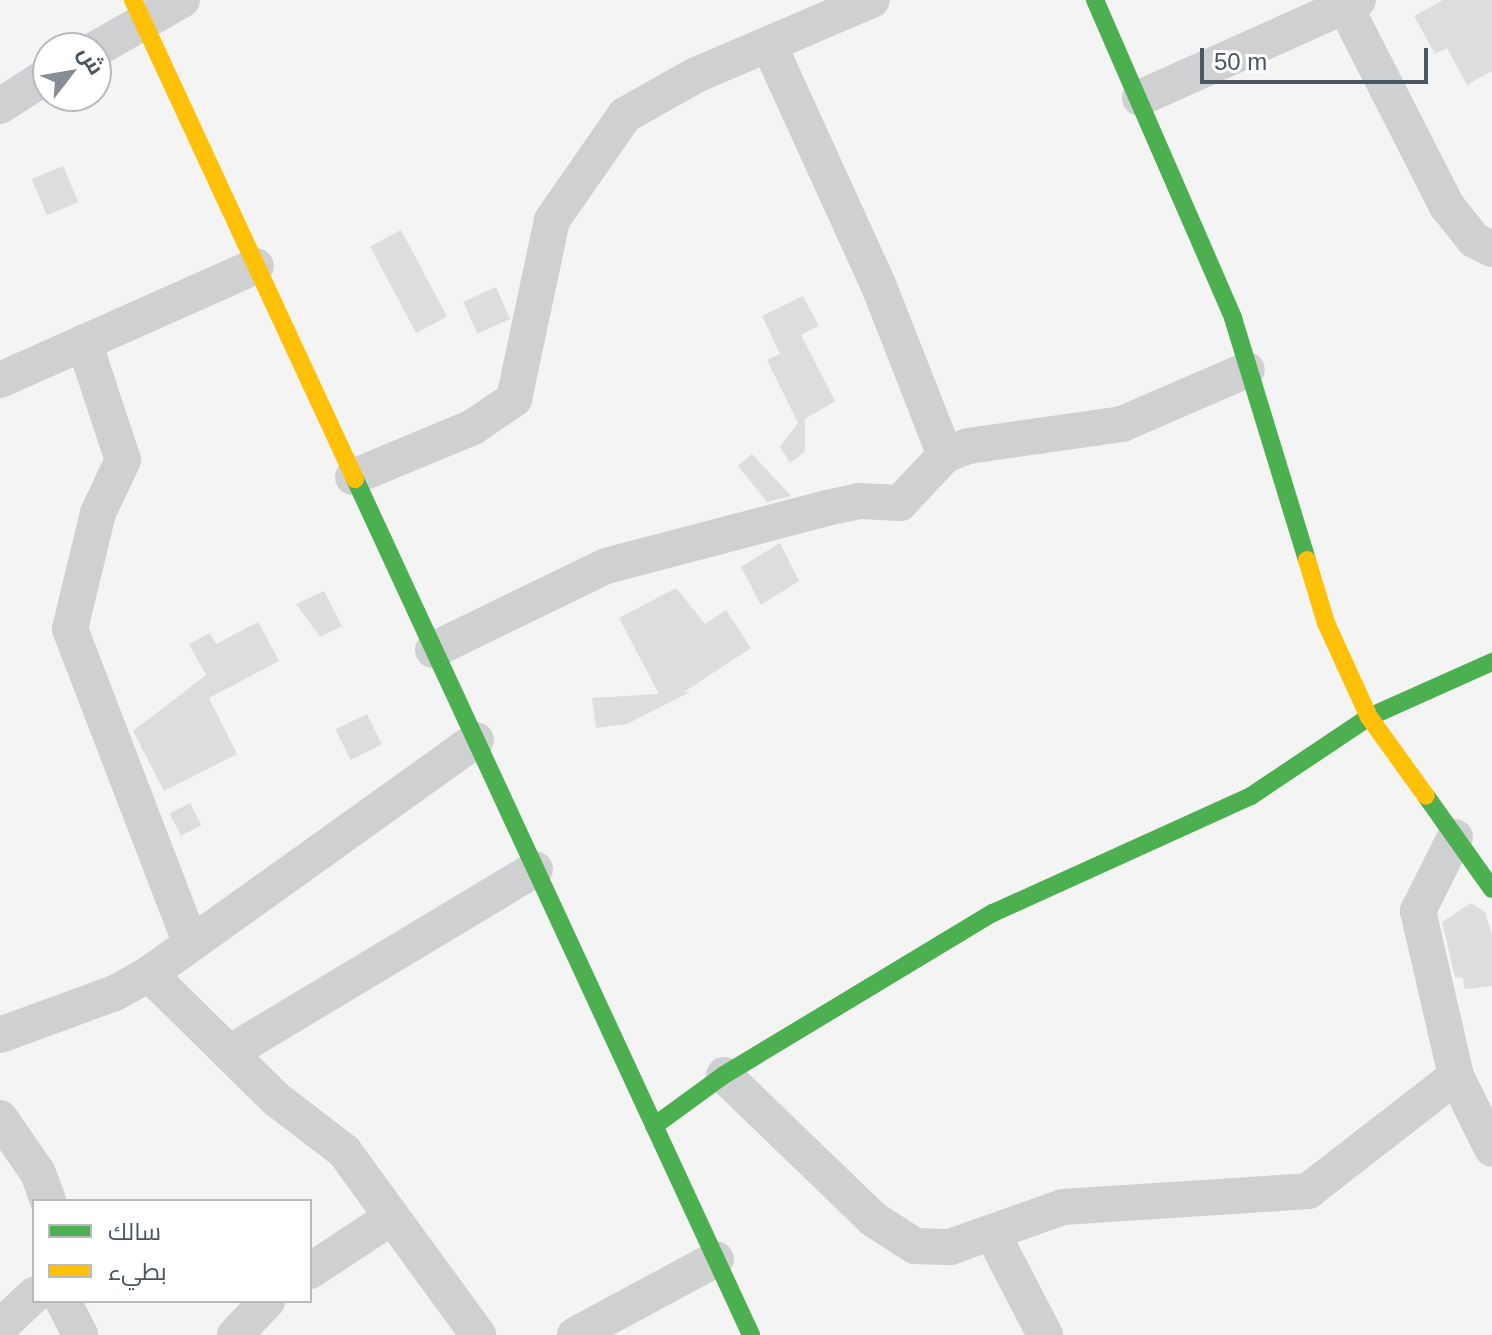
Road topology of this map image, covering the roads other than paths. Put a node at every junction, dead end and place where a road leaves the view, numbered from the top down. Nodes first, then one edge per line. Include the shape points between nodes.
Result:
1 (182, 0) edge
2 (872, 0) edge
3 (1095, 0) edge
4 (1351, 3) edge
5 (138, 12) edge
6 (112, 35) edge
7 (769, 45) junction
8 (32, 85) edge
9 (1140, 98) junction
10 (0, 106) edge
11 (1492, 249) edge
12 (256, 266) junction
13 (84, 342) junction
14 (1247, 370) junction
15 (0, 380) edge
16 (945, 455) junction
17 (353, 477) junction
18 (433, 650) junction
19 (1492, 662) edge
20 (1369, 717) junction
21 (476, 740) junction
22 (1455, 837) junction
23 (535, 869) junction
24 (1492, 889) edge
25 (190, 942) junction
26 (149, 974) junction
27 (0, 1035) edge
28 (229, 1053) junction
29 (724, 1075) junction
30 (1456, 1076) junction
31 (0, 1118) edge
32 (654, 1126) junction
33 (1492, 1149) edge
34 (47, 1199) edge
35 (392, 1217) junction
36 (992, 1233) junction
37 (716, 1259) junction
38 (312, 1270) edge
39 (32, 1297) edge
40 (64, 1303) edge
41 (265, 1303) edge
42 (0, 1327) edge
43 (80, 1335) edge
44 (235, 1335) edge
45 (478, 1335) edge
46 (575, 1335) edge
47 (751, 1335) edge
48 (1045, 1335) edge

1 - 5 street
2 - 7 street
3 - 9 street
4 - 9 street
4 - 11 street via 1447,206 1474,240
5 - 6 street
5 - 12 street
7 - 16 street via 878,284
7 - 17 street via 696,75 625,115 552,220 514,399 473,427
8 - 10 street
9 - 14 street via 1233,318
12 - 13 street
12 - 17 street
13 - 15 street
13 - 25 street via 123,460 98,513 70,629
14 - 16 street via 1122,424 968,446
14 - 20 street via 1326,623
16 - 18 street via 900,503 849,503 732,529 606,566
17 - 18 street
18 - 21 street
19 - 20 street
20 - 22 street
20 - 29 street via 1251,796 993,913
21 - 23 street
21 - 25 street
22 - 24 street
22 - 30 street via 1418,911
23 - 28 street
23 - 32 street
25 - 26 street
26 - 27 street via 115,993
26 - 28 street
28 - 35 street via 276,1099 344,1151
29 - 32 street
29 - 36 street via 873,1219 915,1246 950,1247
30 - 33 street
30 - 36 street via 1308,1191 1063,1207
31 - 34 street via 38,1173
32 - 37 street
35 - 38 street
35 - 45 street
36 - 48 street
37 - 46 street
37 - 47 street
39 - 42 street
40 - 43 street
41 - 44 street

